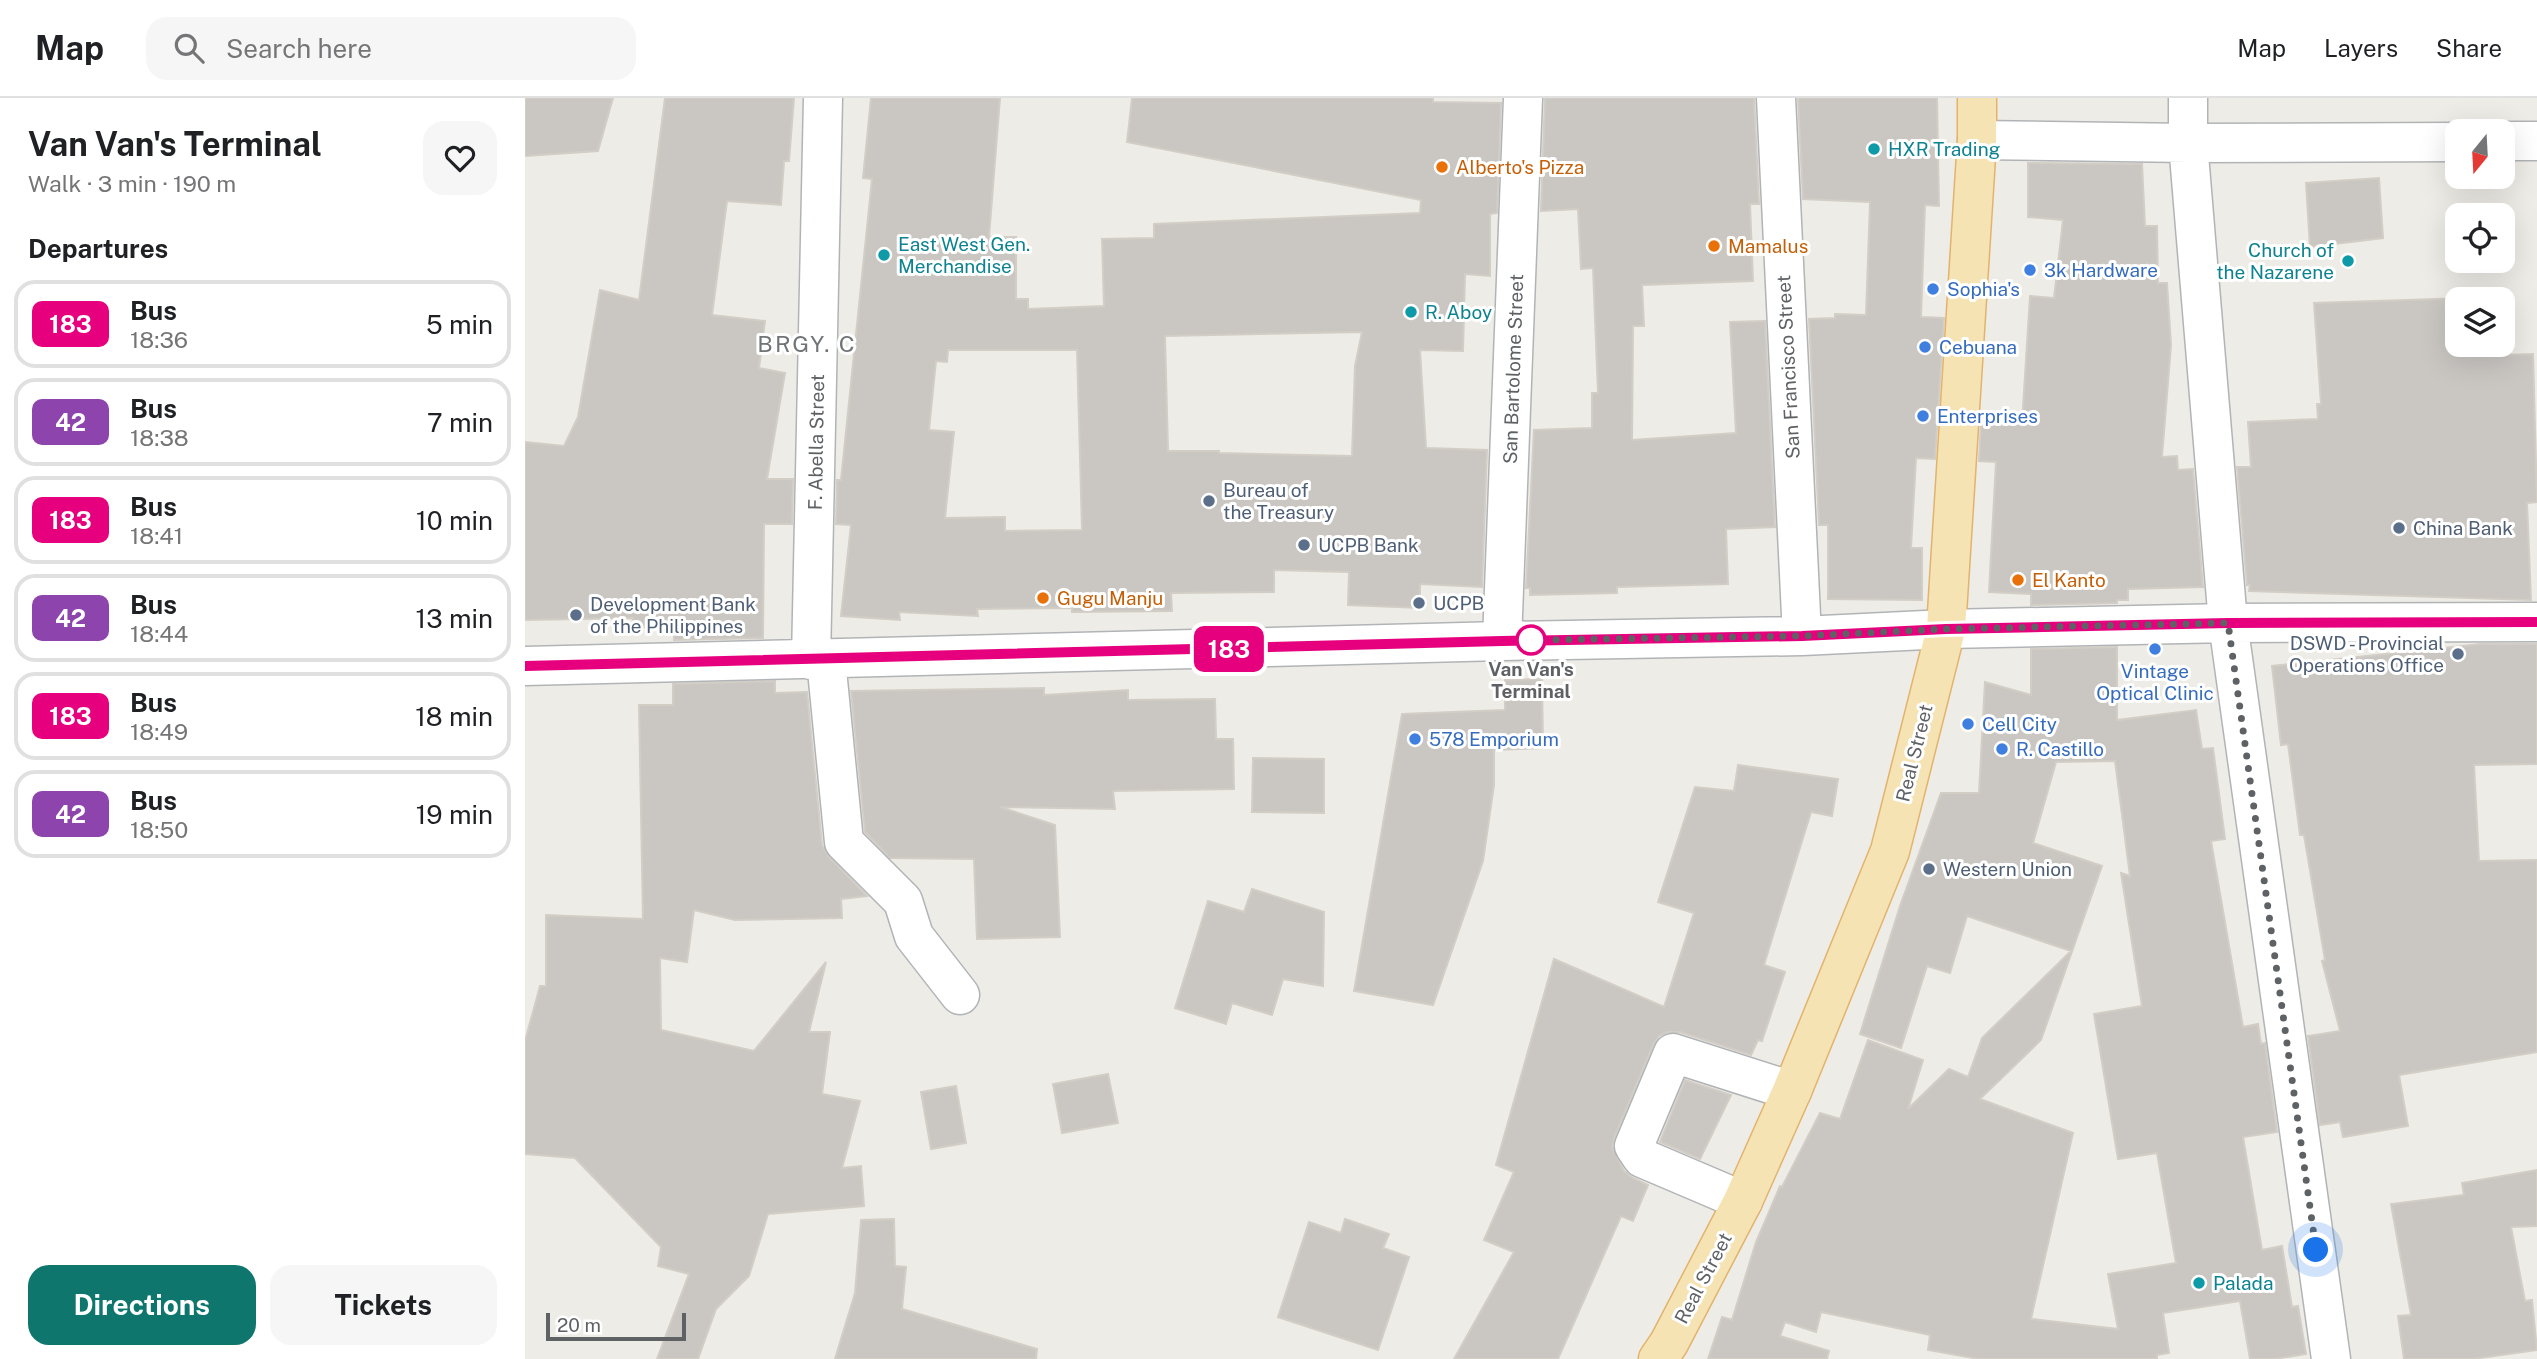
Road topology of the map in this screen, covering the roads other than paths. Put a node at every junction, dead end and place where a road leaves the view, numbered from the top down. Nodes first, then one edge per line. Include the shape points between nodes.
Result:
1 (823, 98) edge
2 (1523, 98) edge
3 (1776, 98) edge
4 (1977, 98) edge
5 (2188, 98) edge
6 (1977, 140) junction
7 (2515, 141) edge
8 (2537, 141) edge
9 (2445, 142) edge
10 (2188, 144) junction
11 (2537, 622) edge
12 (2228, 623) junction
13 (1946, 629) junction
14 (1802, 636) junction
15 (1502, 641) junction
16 (819, 660) junction
17 (525, 666) edge
18 (960, 995) dead end
19 (1792, 1091) junction
20 (1743, 1201) junction
21 (1658, 1359) edge
22 (2331, 1359) edge

1 - 16 street, F. Abella Street
2 - 15 street, San Bartolome Street
3 - 14 street, San Francisco Street
4 - 6 main road, Real Street
5 - 10 street
6 - 10 street
6 - 13 main road, Real Street
7 - 8 street
9 - 10 street
10 - 12 street
11 - 12 street
12 - 13 street
12 - 22 street
13 - 14 street
13 - 19 main road, Real Street via 1890,851
14 - 15 street
15 - 16 street
16 - 17 street
16 - 18 street, F. Abella Street via 844,842 903,901 914,936
19 - 20 main road, Real Street
19 - 20 street via 1673,1053 1634,1146 1642,1158
20 - 21 main road, Real Street

